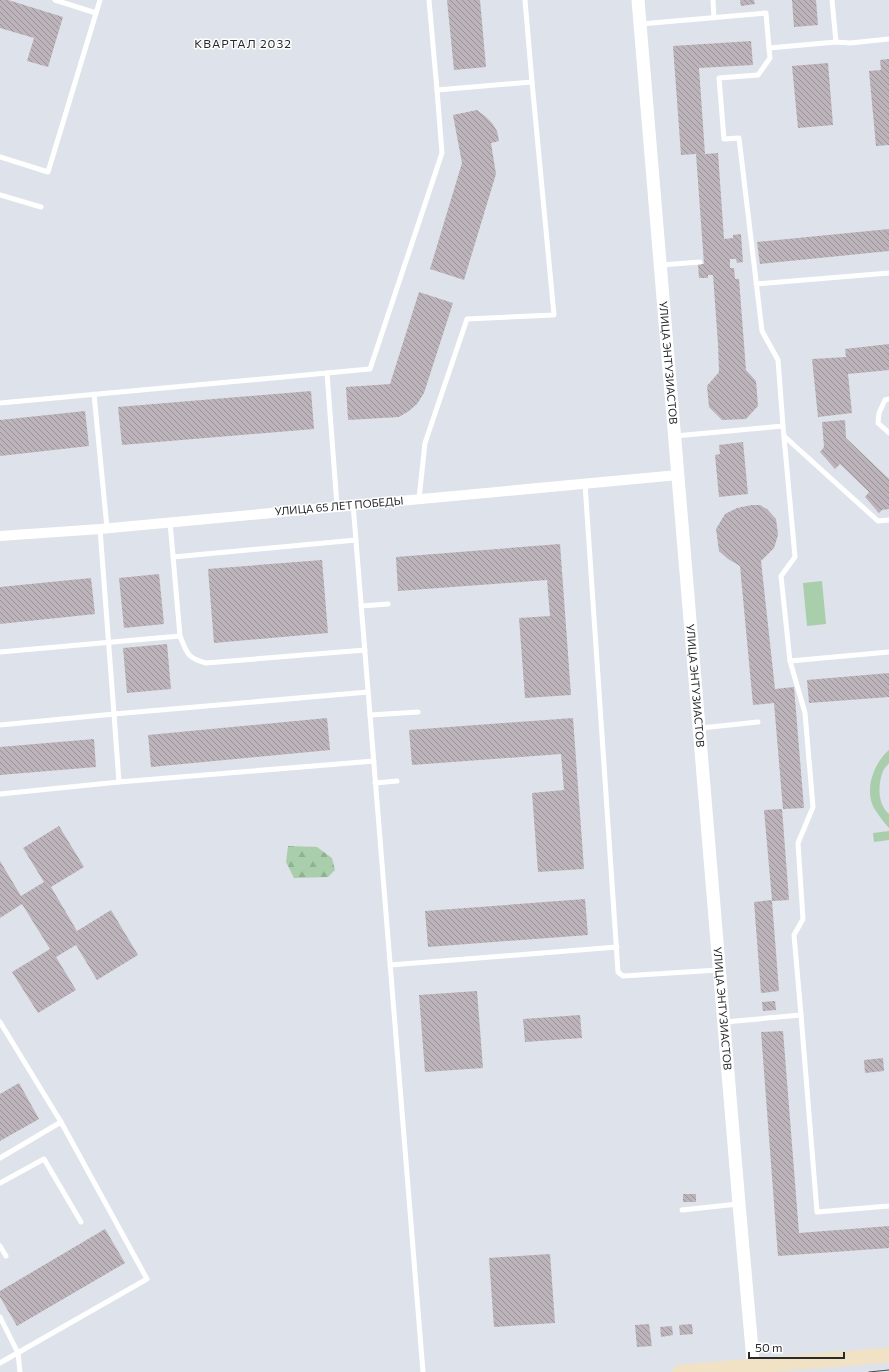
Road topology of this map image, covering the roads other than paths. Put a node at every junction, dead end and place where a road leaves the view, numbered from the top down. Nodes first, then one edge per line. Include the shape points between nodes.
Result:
1 (54, 0) edge
2 (100, 0) edge
3 (428, 0) edge
4 (525, 0) edge
5 (638, 0) edge
6 (713, 0) edge
7 (832, 0) edge
8 (96, 13) junction
9 (714, 18) junction
10 (640, 24) junction
11 (889, 39) edge
12 (836, 42) junction
13 (769, 48) junction
14 (532, 82) junction
15 (437, 90) junction
16 (0, 157) edge
17 (0, 195) edge
18 (41, 207) dead end
19 (700, 262) dead end
20 (661, 265) junction
21 (889, 273) edge
22 (756, 284) junction
23 (327, 373) junction
24 (94, 394) junction
25 (889, 399) edge
26 (0, 403) edge
27 (783, 426) junction
28 (889, 433) edge
29 (675, 436) junction
30 (784, 436) junction
31 (678, 475) junction
32 (585, 484) junction
33 (419, 499) junction
34 (353, 504) junction
35 (337, 506) junction
36 (889, 520) edge
37 (170, 522) junction
38 (103, 528) junction
39 (0, 536) edge
40 (356, 540) junction
41 (173, 556) junction
42 (388, 604) dead end
43 (361, 606) junction
44 (180, 636) junction
45 (108, 642) junction
46 (365, 650) junction
47 (0, 652) edge
48 (889, 652) edge
49 (790, 661) junction
50 (368, 692) junction
51 (418, 712) dead end
52 (114, 714) junction
53 (370, 715) junction
54 (758, 722) dead end
55 (0, 725) edge
56 (700, 728) junction
57 (374, 761) junction
58 (119, 782) junction
59 (397, 782) dead end
60 (376, 783) junction
61 (0, 794) edge
62 (617, 947) junction
63 (390, 965) junction
64 (719, 970) junction
65 (801, 1015) junction
66 (0, 1022) edge
67 (724, 1022) junction
68 (61, 1122) junction
69 (0, 1158) edge
70 (0, 1183) edge
71 (738, 1204) junction
72 (889, 1206) edge
73 (682, 1210) dead end
74 (81, 1222) dead end
75 (0, 1246) edge
76 (6, 1256) dead end
77 (0, 1317) edge
78 (18, 1353) junction
79 (889, 1355) edge
80 (0, 1363) edge
81 (754, 1369) edge
82 (20, 1372) edge
83 (423, 1372) edge
84 (680, 1372) edge

1 - 8 lane
2 - 8 lane
3 - 15 lane
4 - 14 lane
5 - 10 street, УЛИЦА ЭНТУЗИАСТОВ
6 - 9 lane
7 - 12 lane
8 - 16 lane via 48,172
9 - 10 lane
9 - 13 lane via 766,13
10 - 20 street, УЛИЦА ЭНТУЗИАСТОВ
11 - 12 lane
12 - 13 lane
13 - 22 lane via 770,58 758,75 719,78 724,139 738,138
14 - 15 lane
14 - 33 lane via 554,315 467,319 425,443
15 - 23 lane via 442,153 370,369
17 - 18 lane
19 - 20 lane
20 - 29 street, УЛИЦА ЭНТУЗИАСТОВ
21 - 22 lane
22 - 27 lane via 762,331 778,360
23 - 24 lane
23 - 35 lane
24 - 26 lane
24 - 38 lane
25 - 28 lane via 885,400 879,413 878,423
27 - 29 lane
27 - 30 lane
29 - 31 street, УЛИЦА ЭНТУЗИАСТОВ
30 - 36 lane via 878,521
30 - 49 lane via 795,557 781,576
31 - 32 street, УЛИЦА 65 ЛЕТ ПОБЕДЫ
31 - 56 street, УЛИЦА ЭНТУЗИАСТОВ
32 - 33 street, УЛИЦА 65 ЛЕТ ПОБЕДЫ
32 - 62 lane
33 - 34 street, УЛИЦА 65 ЛЕТ ПОБЕДЫ
34 - 35 street, УЛИЦА 65 ЛЕТ ПОБЕДЫ
34 - 40 lane
35 - 37 street, УЛИЦА 65 ЛЕТ ПОБЕДЫ
37 - 38 street, УЛИЦА 65 ЛЕТ ПОБЕДЫ
37 - 41 lane
38 - 39 street, УЛИЦА 65 ЛЕТ ПОБЕДЫ
38 - 45 lane
40 - 41 lane
40 - 43 lane
41 - 44 lane
42 - 43 lane
43 - 46 lane
44 - 45 lane
44 - 46 lane via 185,650 194,660 206,663
45 - 47 lane
45 - 52 lane
46 - 50 lane
48 - 49 lane
49 - 65 lane via 805,713 813,807 798,843 804,919 794,935
50 - 52 lane
50 - 53 lane
51 - 53 lane
52 - 55 lane
52 - 58 lane
53 - 57 lane
54 - 56 lane
56 - 64 street, УЛИЦА ЭНТУЗИАСТОВ
57 - 58 lane
57 - 60 lane
58 - 61 lane
59 - 60 lane
60 - 63 lane
62 - 63 lane
62 - 64 lane via 618,972 623,976
63 - 83 lane
64 - 67 street, УЛИЦА ЭНТУЗИАСТОВ
65 - 67 lane
65 - 72 lane via 818,1212
66 - 68 lane
67 - 71 street, УЛИЦА ЭНТУЗИАСТОВ
68 - 69 lane
68 - 78 lane via 147,1279
70 - 74 lane via 44,1159
71 - 73 lane
71 - 81 street, УЛИЦА ЭНТУЗИАСТОВ
75 - 76 lane
77 - 78 lane
78 - 80 lane
78 - 82 lane
79 - 81 main road
81 - 84 main road

